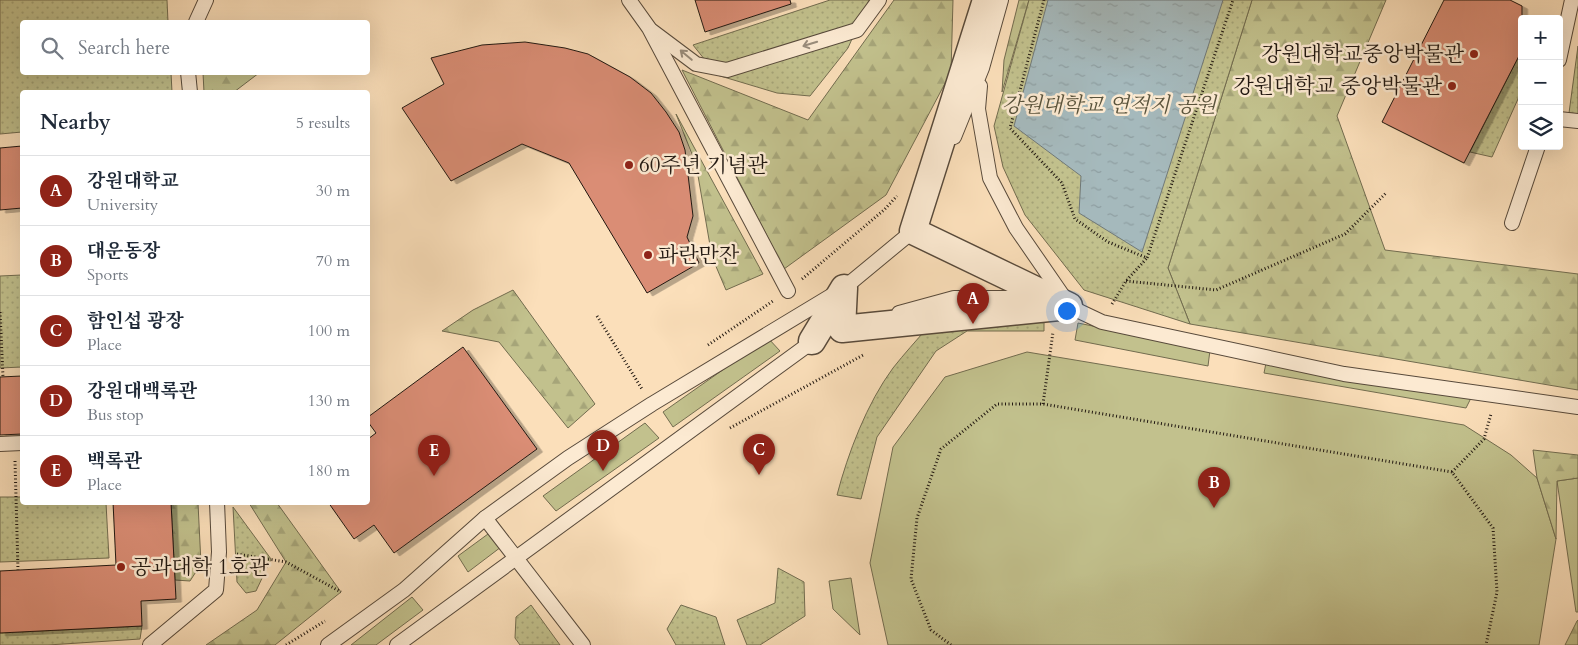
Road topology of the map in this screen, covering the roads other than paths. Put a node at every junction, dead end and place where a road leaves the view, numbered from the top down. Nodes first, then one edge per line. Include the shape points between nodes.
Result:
1 (206, 0) edge
2 (629, 0) edge
3 (879, 0) edge
4 (986, 0) edge
5 (1000, 0) edge
6 (1572, 0) edge
7 (1578, 1) edge
8 (197, 20) edge
9 (649, 28) junction
10 (1563, 42) edge
11 (982, 68) junction
12 (188, 75) edge
13 (190, 90) edge
14 (1563, 119) edge
15 (1578, 121) edge
16 (1537, 150) edge
17 (1512, 223) dead end
18 (922, 235) junction
19 (844, 288) junction
20 (788, 291) road end
21 (1061, 302) junction
22 (842, 329) junction
23 (812, 341) junction
24 (1578, 407) edge
25 (0, 444) edge
26 (18, 444) edge
27 (217, 505) edge
28 (485, 518) junction
29 (518, 558) junction
30 (150, 645) edge
31 (328, 645) edge
32 (397, 645) edge
33 (583, 645) edge

1 - 8 lane
2 - 9 lane
3 -> 9 lane via 856,30 727,70 696,64
4 - 18 street
5 - 11 lane
6 - 7 lane
6 - 10 lane
9 - 20 lane
11 - 18 lane
11 - 21 lane via 978,109 990,178
12 - 13 lane
14 - 15 lane
16 - 17 lane
18 - 19 lane
18 - 21 street
19 - 22 street
19 - 23 lane
19 - 28 lane via 652,404 568,458
21 - 22 street
21 - 24 lane via 1102,322 1344,374
22 - 23 lane
23 - 29 lane
25 - 26 lane
27 - 30 lane via 216,590
28 - 29 lane
28 - 31 lane via 404,590
29 - 32 lane
29 - 33 lane

